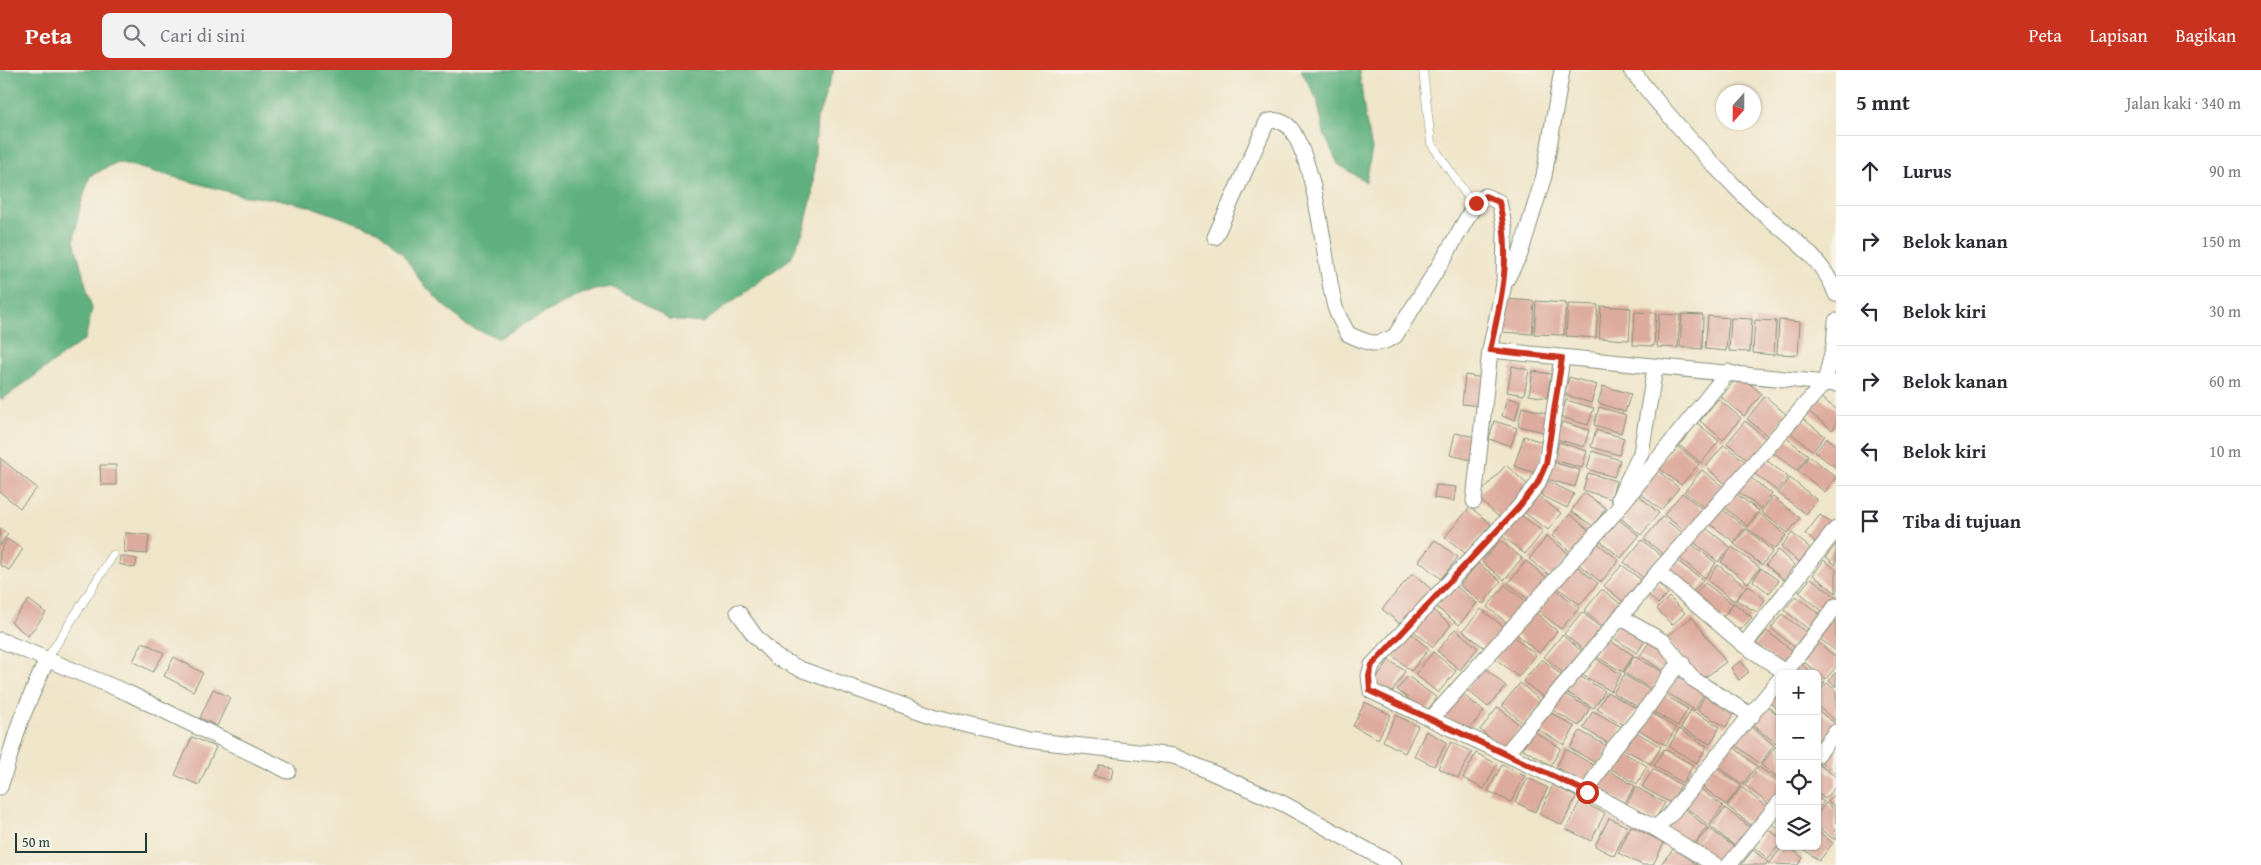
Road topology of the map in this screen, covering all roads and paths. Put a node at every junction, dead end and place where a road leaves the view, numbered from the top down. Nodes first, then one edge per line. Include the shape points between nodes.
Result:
1 (1424, 70) edge
2 (1562, 70) edge
3 (1631, 70) edge
4 (1474, 206) junction
5 (1215, 237) dead end
6 (1504, 284) junction
7 (1836, 294) edge
8 (1836, 321) edge
9 (1490, 350) junction
10 (1562, 358) junction
11 (1655, 368) junction
12 (1728, 372) junction
13 (1830, 383) edge
14 (1474, 501) dead end
15 (1612, 516) junction
16 (1836, 529) edge
17 (113, 555) dead end
18 (1658, 572) junction
19 (1836, 606) edge
20 (738, 612) dead end
21 (1620, 617) junction
22 (0, 640) edge
23 (1744, 645) junction
24 (47, 659) junction
25 (1682, 663) junction
26 (1776, 670) edge
27 (1787, 670) edge
28 (1776, 684) edge
29 (1752, 716) junction
30 (1431, 719) junction
31 (1836, 732) edge
32 (1821, 750) edge
33 (1506, 754) junction
34 (288, 771) dead end
35 (0, 787) edge
36 (1587, 792) junction
37 (1778, 805) edge
38 (1655, 828) junction
39 (1394, 865) edge
40 (1715, 865) edge
41 (1729, 865) edge

1 - 4 lane via 1431,143
2 - 6 street via 1544,176 1520,254
3 - 7 street via 1681,131 1748,200 1815,262 1831,280
4 - 5 street via 1395,336 1384,343 1371,344 1348,334 1336,311 1309,172 1293,131 1284,122 1267,122
4 - 6 street via 1485,196 1499,202 1505,230
6 - 9 street
8 - 13 street
9 - 10 street
9 - 14 street
10 - 11 street
10 - 30 street via 1546,464 1537,484 1372,665 1370,691
11 - 12 street
11 - 15 street via 1641,453
12 - 13 street
12 - 15 street
13 - 18 street
15 - 30 street
16 - 23 street
17 - 24 lane
18 - 21 street
18 - 23 street
19 - 27 street
20 - 39 street via 776,657 827,680 936,717 1027,740 1174,756 1284,804
21 - 25 street via 1664,642
21 - 33 street
22 - 24 street
23 - 26 street
24 - 34 street via 128,693
24 - 35 street via 21,719
25 - 29 street via 1693,679
25 - 36 street via 1611,752
28 - 29 street
29 - 38 street via 1669,816
30 - 33 street
31 - 32 street
33 - 36 street
36 - 38 street
37 - 41 street
38 - 40 street

